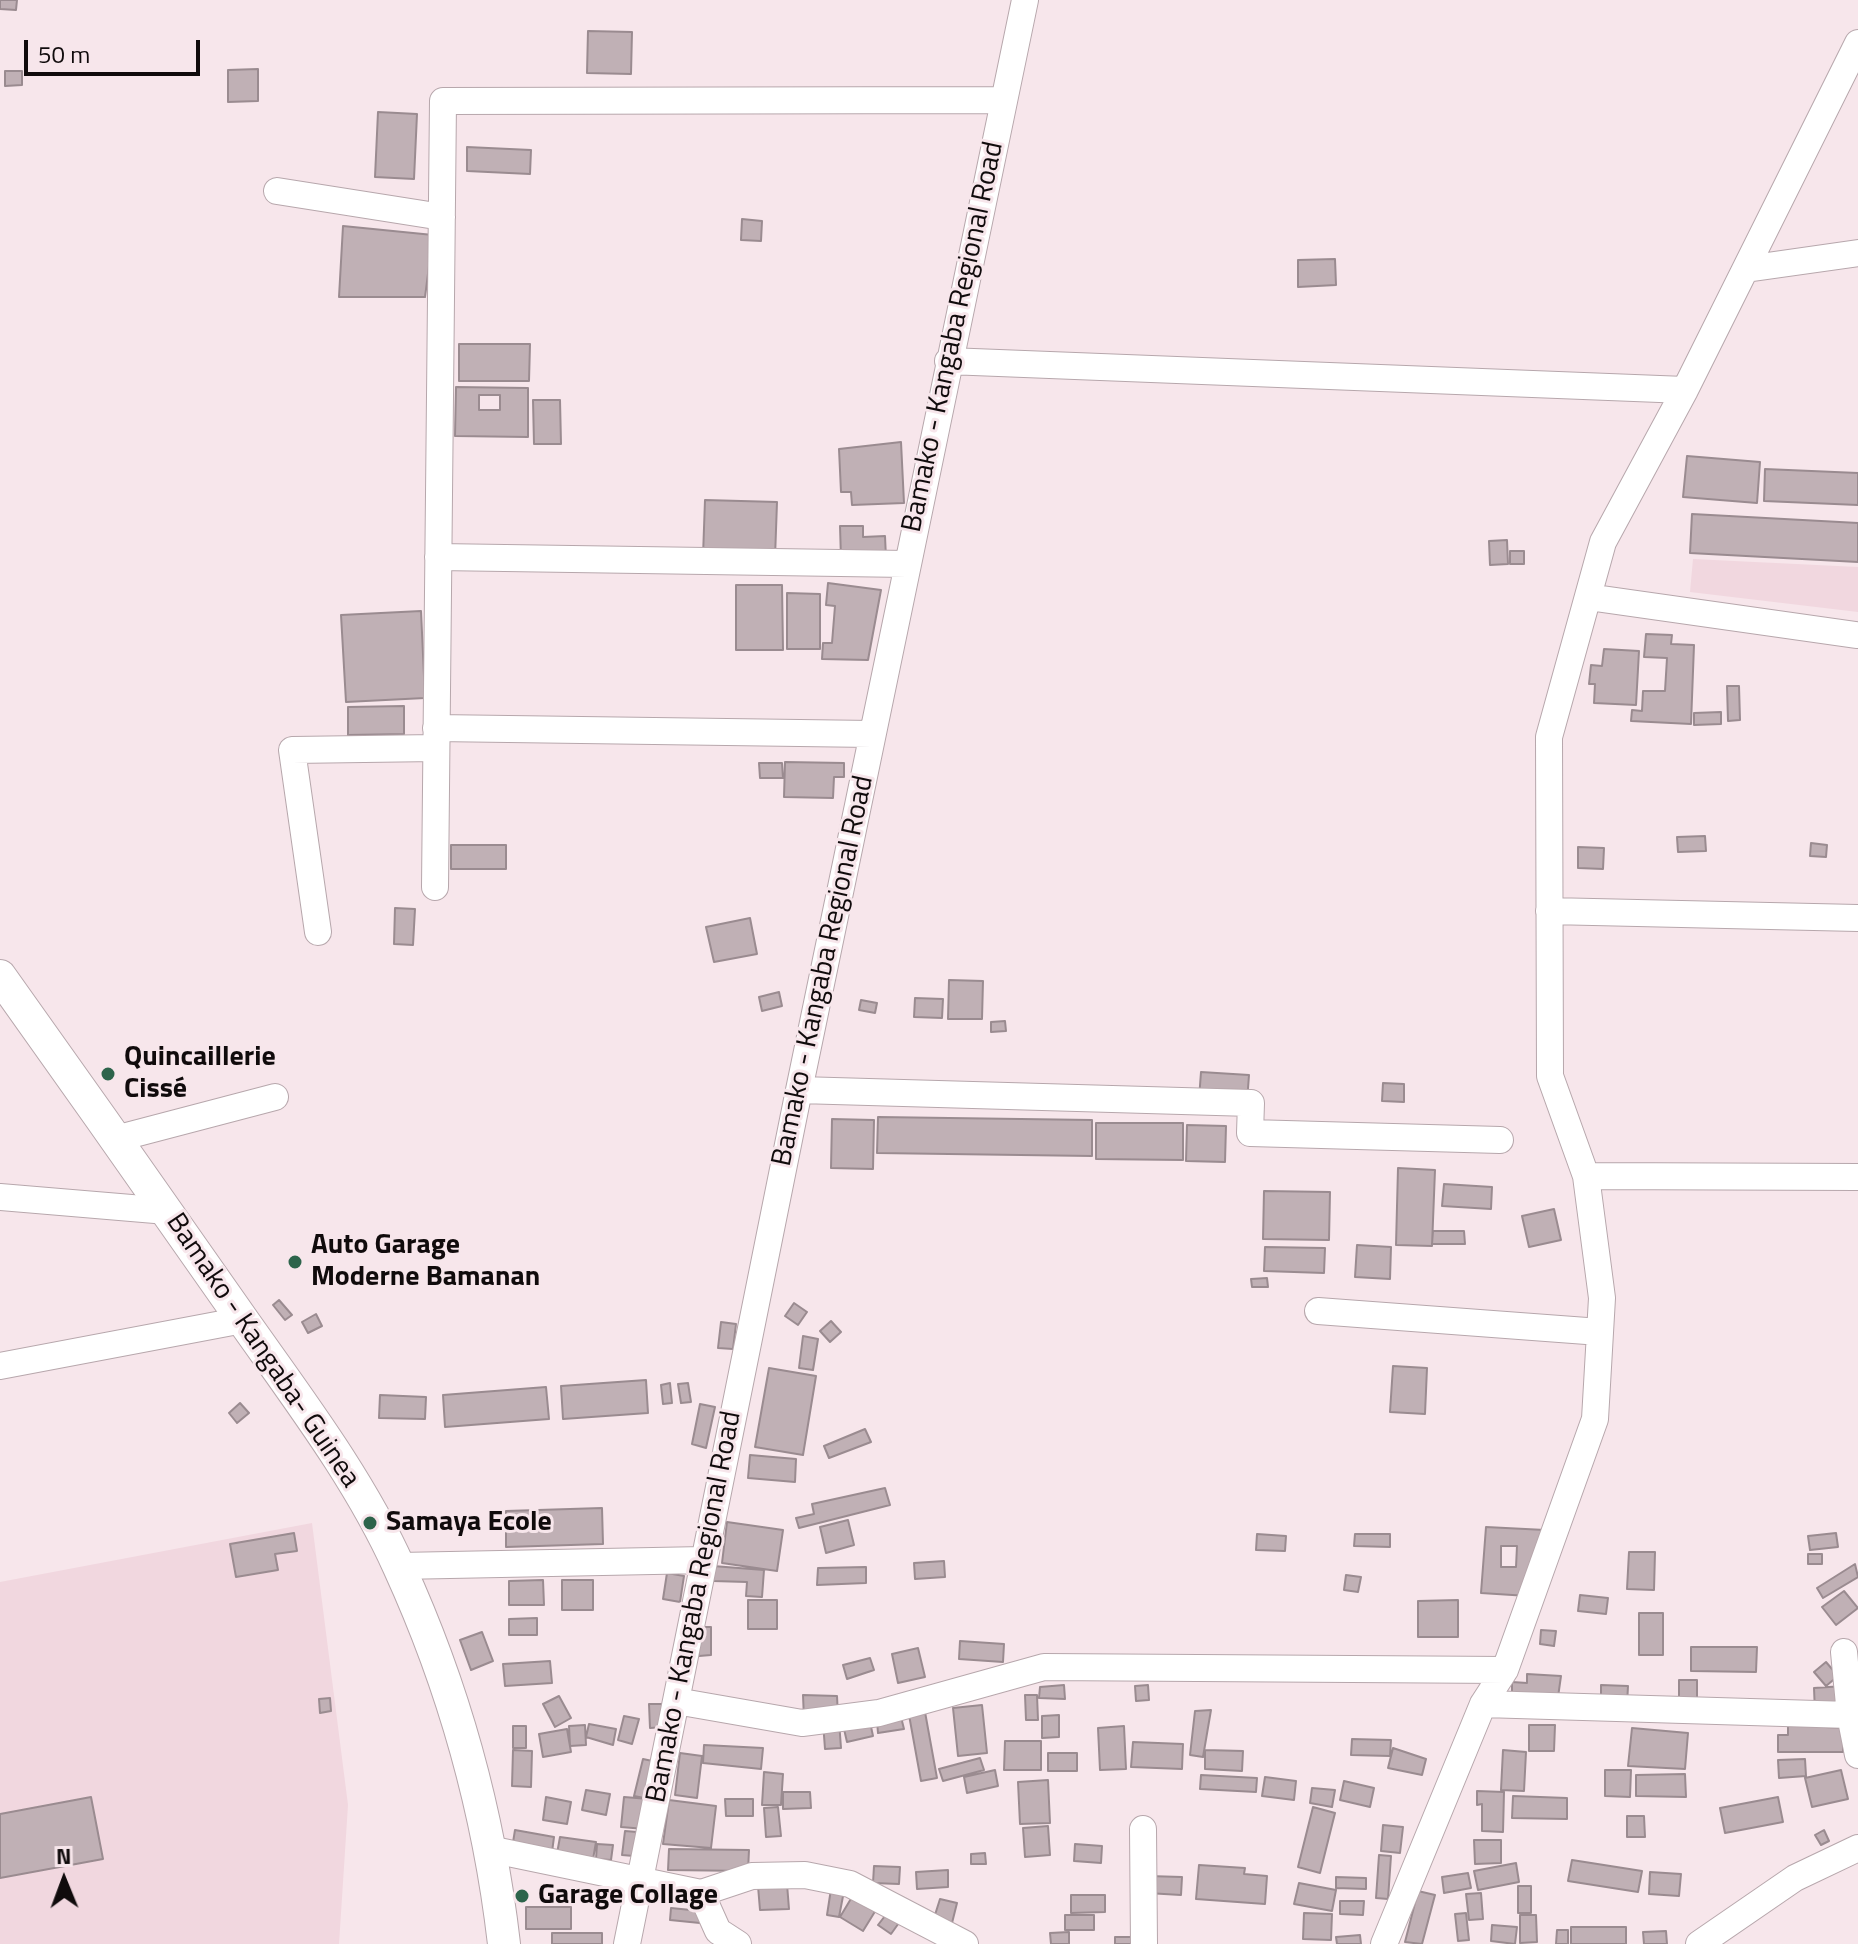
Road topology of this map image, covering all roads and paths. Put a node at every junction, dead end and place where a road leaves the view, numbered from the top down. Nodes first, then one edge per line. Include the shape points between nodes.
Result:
1 (1025, 0) edge
2 (1858, 43) edge
3 (1004, 100) junction
4 (277, 191) dead end
5 (442, 217) junction
6 (1858, 253) edge
7 (1746, 269) junction
8 (948, 361) junction
9 (1685, 390) junction
10 (438, 557) junction
11 (907, 564) junction
12 (1588, 597) junction
13 (1856, 635) edge
14 (872, 734) junction
15 (436, 738) junction
16 (435, 887) dead end
17 (1549, 911) junction
18 (1858, 918) edge
19 (318, 932) dead end
20 (0, 976) edge
21 (799, 1090) junction
22 (275, 1097) dead end
23 (115, 1139) junction
24 (1500, 1140) dead end
25 (1586, 1176) junction
26 (1858, 1177) edge
27 (5, 1199) edge
28 (167, 1211) junction
29 (1318, 1311) dead end
30 (243, 1320) junction
31 (1600, 1332) junction
32 (0, 1366) edge
33 (704, 1560) junction
34 (399, 1566) junction
35 (1844, 1652) dead end
36 (1505, 1670) junction
37 (676, 1701) junction
38 (1483, 1704) junction
39 (1850, 1715) junction
40 (1858, 1755) edge
41 (1143, 1829) dead end
42 (1858, 1848) edge
43 (489, 1849) junction
44 (640, 1881) junction
45 (701, 1893) junction
46 (504, 1944) edge
47 (627, 1944) edge
48 (738, 1944) edge
49 (965, 1944) edge
50 (1144, 1944) edge
51 (1384, 1944) edge
52 (1699, 1944) edge

1 - 3 street, Bamako - Kangaba Regional Road
2 - 7 street
3 - 5 street via 443,101
3 - 8 street, Bamako - Kangaba Regional Road
4 - 5 street
5 - 10 street
6 - 7 street
7 - 9 street
8 - 9 street
8 - 11 street, Bamako - Kangaba Regional Road
9 - 12 street via 1603,542
10 - 11 street
10 - 15 street
11 - 14 street, Bamako - Kangaba Regional Road
12 - 13 street
12 - 17 street via 1549,737
14 - 15 street
14 - 21 street, Bamako - Kangaba Regional Road
15 - 16 street
15 - 19 street via 292,750
17 - 18 street
17 - 25 street via 1550,1076
20 - 23 main road, Bamako - Kangaba- Guinea
21 - 24 street via 1251,1103 1250,1133
21 - 33 street, Bamako - Kangaba Regional Road
22 - 23 street
23 - 28 main road, Bamako - Kangaba- Guinea
25 - 26 street
25 - 31 street via 1602,1298
27 - 28 street
28 - 30 main road, Bamako - Kangaba- Guinea
29 - 31 street
30 - 32 street
30 - 34 main road, Bamako - Kangaba- Guinea via 350,1478
31 - 36 street via 1595,1419
33 - 34 street
33 - 37 street, Bamako - Kangaba Regional Road
34 - 43 main road, Bamako - Kangaba- Guinea via 465,1740
35 - 39 street
36 - 37 street via 1044,1667 879,1713 802,1723
36 - 38 street
37 - 44 street, Bamako - Kangaba Regional Road
38 - 39 street
38 - 51 street
39 - 40 street
41 - 50 street
42 - 52 street via 1795,1878
43 - 44 street
43 - 46 main road, Bamako - Kangaba- Guinea
44 - 45 street
44 - 47 street, Bamako - Kangaba Regional Road
45 - 48 street via 718,1931
45 - 49 street via 752,1876 805,1875 850,1884

